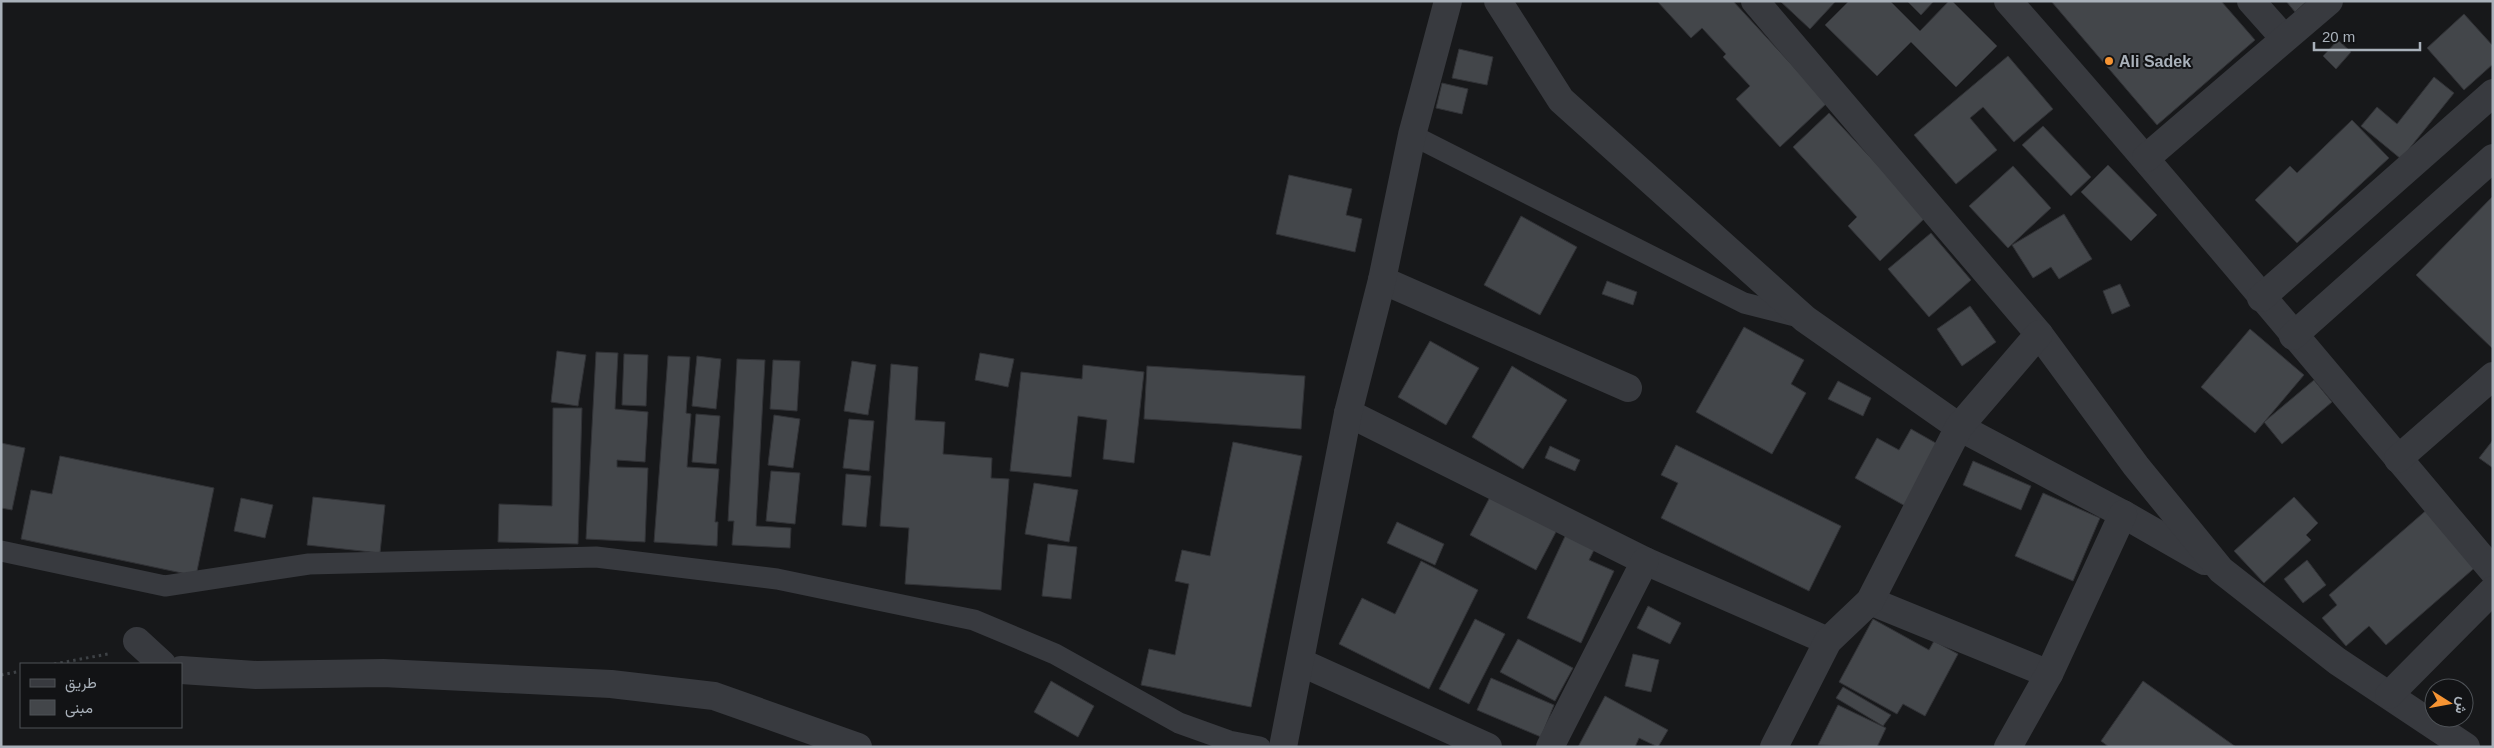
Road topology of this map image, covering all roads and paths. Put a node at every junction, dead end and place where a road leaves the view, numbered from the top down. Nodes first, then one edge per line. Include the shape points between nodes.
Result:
1 (1448, 1) edge
2 (1498, 1) edge
3 (1755, 1) edge
4 (2008, 1) edge
5 (2251, 1) edge
6 (2329, 1) edge
7 (2284, 38) junction
8 (2493, 93) edge
9 (1412, 135) junction
10 (2146, 158) junction
11 (2493, 158) edge
12 (1382, 280) junction
13 (2261, 298) junction
14 (1805, 318) junction
15 (2039, 334) junction
16 (2293, 336) junction
17 (2493, 376) edge
18 (1628, 388) dead end
19 (1348, 413) junction
20 (1959, 427) junction
21 (2398, 459) junction
22 (2123, 514) junction
23 (1, 551) edge
24 (1645, 561) junction
25 (2221, 570) junction
26 (2493, 571) edge
27 (2493, 590) edge
28 (1870, 601) junction
29 (137, 641) dead end
30 (1828, 641) junction
31 (1300, 662) junction
32 (161, 663) edge
33 (182, 670) edge
34 (20, 671) edge
35 (2049, 674) junction
36 (1, 675) edge
37 (2389, 695) junction
38 (858, 747) edge
39 (1260, 747) edge
40 (1283, 747) edge
41 (1488, 747) edge
42 (1550, 747) edge
43 (1774, 747) edge
44 (2008, 747) edge
45 (2466, 747) edge

1 - 9 street
2 - 14 street via 1561,100
3 - 15 street
4 - 10 street
5 - 7 street
6 - 7 street
7 - 10 street
8 - 13 street
9 - 12 street
9 - 14 lane via 1744,303
10 - 13 street
11 - 16 street
12 - 18 street
12 - 19 street
13 - 16 street
14 - 20 street
15 - 20 street
15 - 25 street via 2136,466
16 - 21 street
17 - 21 street
19 - 24 street
19 - 31 street
20 - 22 street
20 - 28 street
21 - 26 street
22 - 25 street
22 - 35 street
23 - 39 lane via 164,586 309,564 596,557 777,579 974,620 1055,654 1179,723 1230,741
24 - 30 street
24 - 42 street
25 - 37 street via 2337,661
27 - 37 street
28 - 30 street
28 - 35 street
29 - 32 street
30 - 43 street
31 - 40 street
31 - 41 street
33 - 38 street via 256,675 383,674 620,685 714,696
34 - 36 path
35 - 44 street
37 - 45 street

